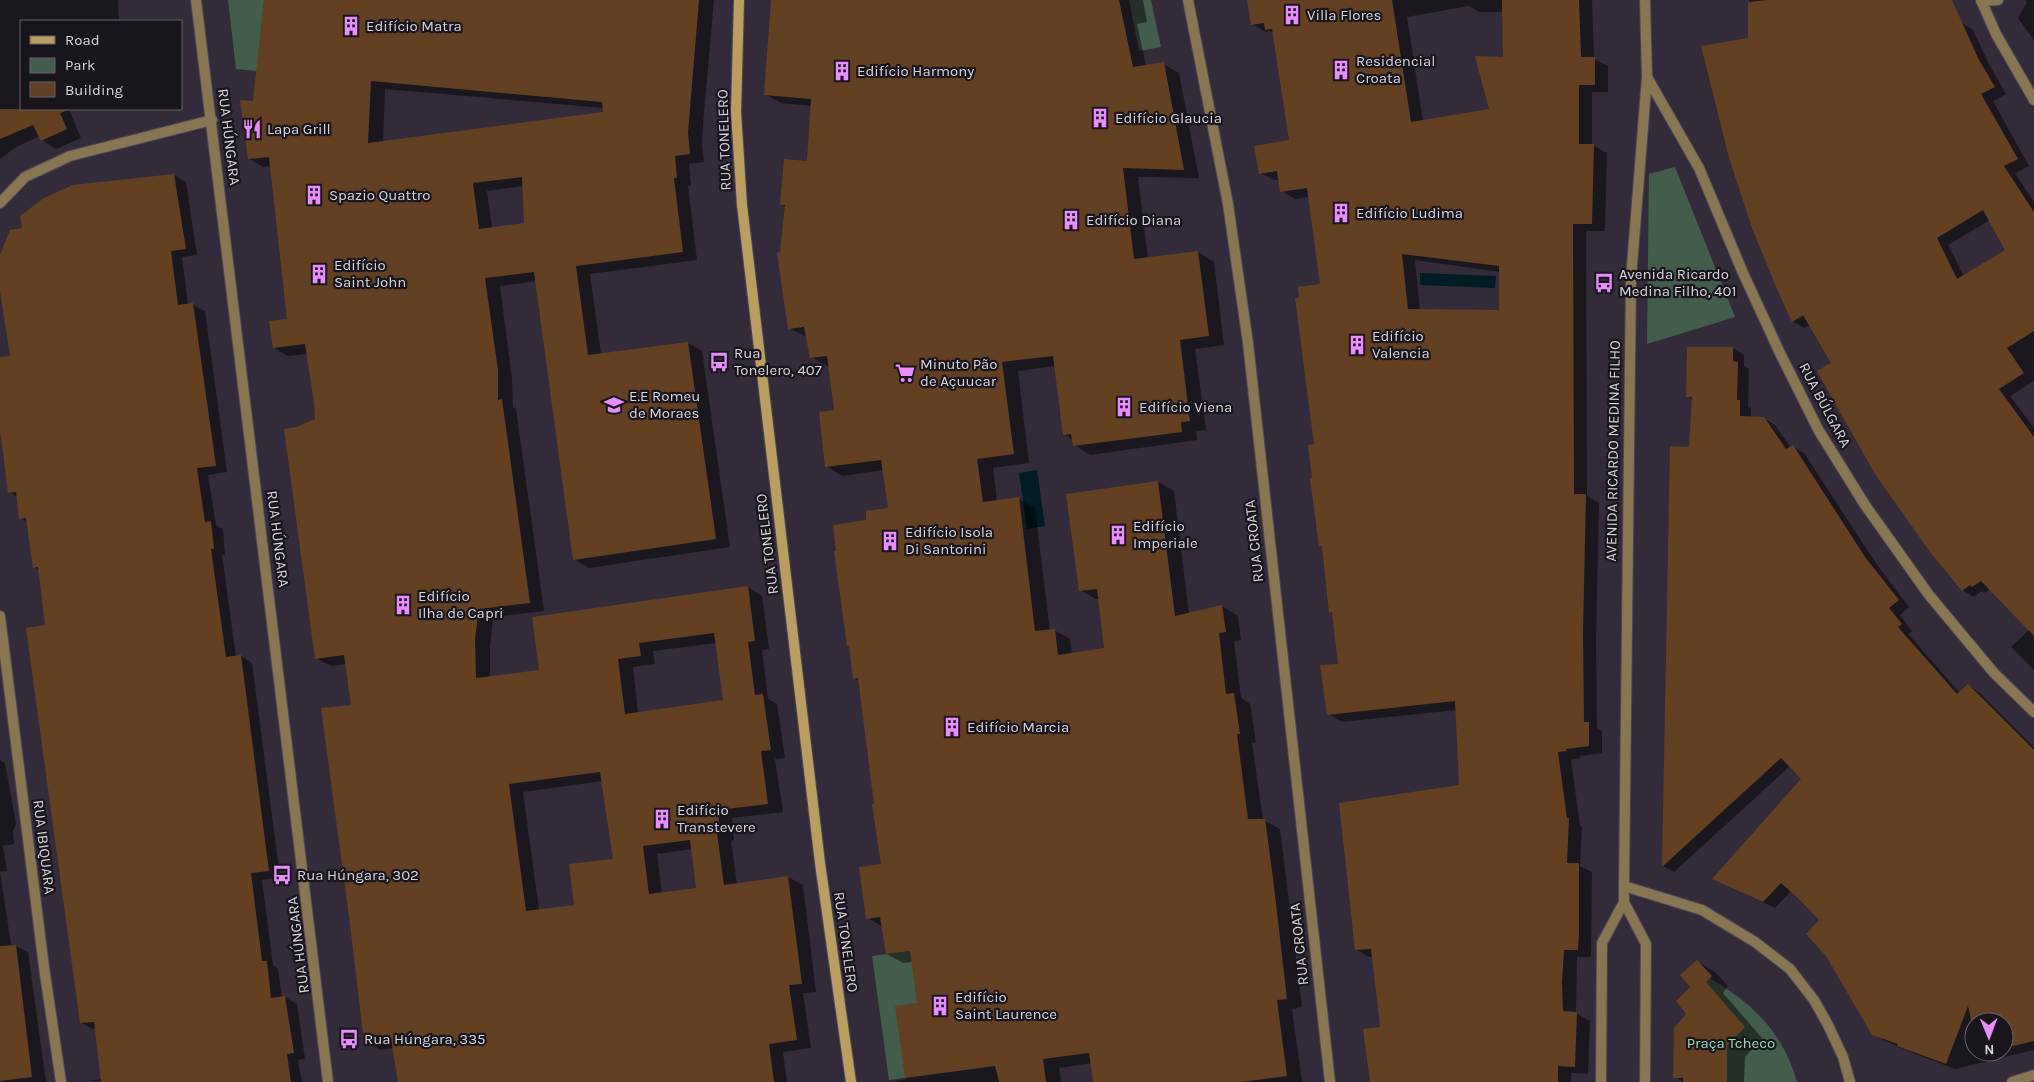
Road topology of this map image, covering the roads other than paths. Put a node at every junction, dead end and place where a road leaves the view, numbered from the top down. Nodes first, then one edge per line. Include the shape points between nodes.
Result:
1 (196, 0) edge
2 (740, 0) edge
3 (1188, 0) edge
4 (1645, 0) edge
5 (1998, 0) edge
6 (1981, 1) edge
7 (1647, 77) junction
8 (2034, 100) edge
9 (212, 120) junction
10 (0, 204) edge
11 (0, 616) edge
12 (2034, 712) edge
13 (1624, 886) junction
14 (1624, 902) junction
15 (2034, 1075) edge
16 (61, 1082) edge
17 (328, 1082) edge
18 (851, 1082) edge
19 (1330, 1082) edge
20 (1601, 1082) edge
21 (1645, 1082) edge
22 (1850, 1082) edge
23 (2012, 1082) edge

1 - 9 street, RUA HÚNGARA
2 - 18 street, RUA TONELERO via 736,112 742,205 819,853
3 - 19 street, RUA CROATA via 1228,204 1248,343
4 - 7 street, AVENIDA RICARDO MEDINA FILHO
5 - 6 street
6 - 8 street
7 - 12 street, RUA BÚLGARA via 1699,168 1755,299 1819,431 1865,505 1929,595 1994,673
7 - 13 street, AVENIDA RICARDO MEDINA FILHO via 1631,278
9 - 10 street via 70,156 25,177
9 - 17 street, RUA HÚNGARA
11 - 16 street, RUA IBIQUARA
13 - 14 street, AVENIDA RICARDO MEDINA FILHO
13 - 22 street via 1702,910 1755,942 1790,969 1828,1025
14 - 20 street, AVENIDA RICARDO MEDINA FILHO via 1602,943
14 - 21 street, AVENIDA RICARDO MEDINA FILHO via 1646,944
15 - 23 street

